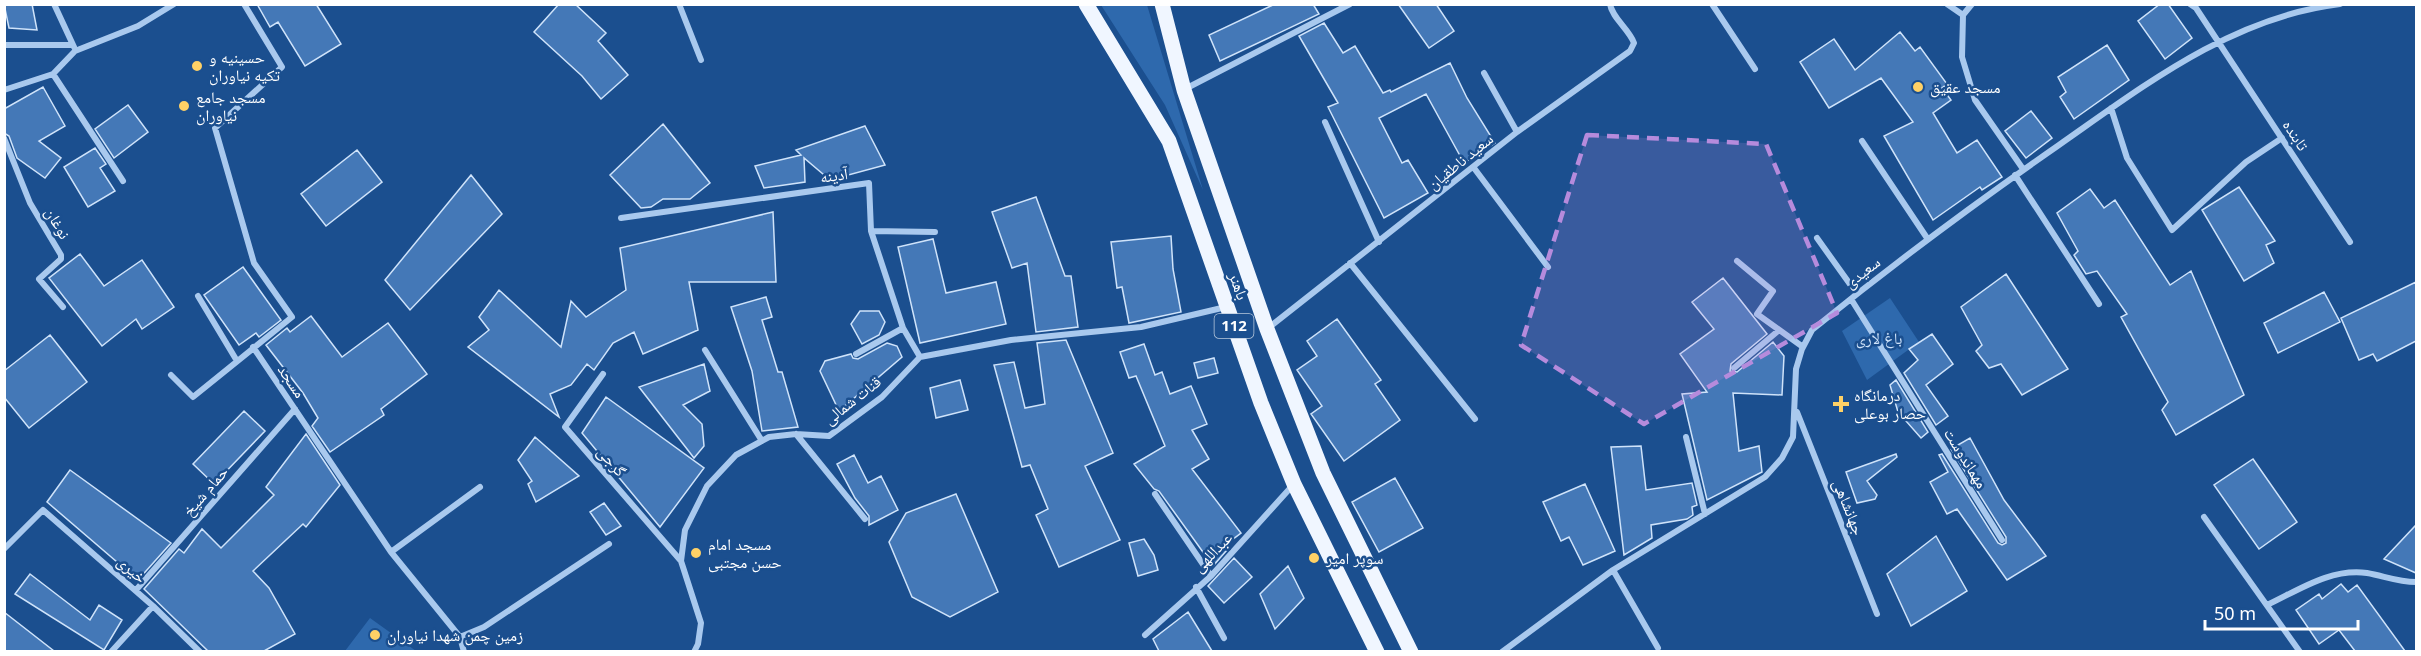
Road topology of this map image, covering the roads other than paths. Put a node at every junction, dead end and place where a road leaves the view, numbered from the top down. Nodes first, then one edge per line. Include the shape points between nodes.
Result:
1 (54, 4) edge
2 (174, 4) edge
3 (244, 4) edge
4 (679, 4) edge
5 (1086, 4) edge
6 (1162, 4) edge
7 (1350, 4) edge
8 (1610, 4) edge
9 (1712, 4) edge
10 (1947, 4) edge
11 (1972, 4) edge
12 (2190, 4) edge
13 (2340, 4) edge
14 (1962, 15) junction
15 (2219, 42) junction
16 (4, 45) edge
17 (74, 48) junction
18 (701, 60) dead end
19 (1755, 69) dead end
20 (1484, 73) dead end
21 (53, 74) junction
22 (4, 90) edge
23 (1184, 90) junction
24 (2111, 108) junction
25 (1325, 122) dead end
26 (1517, 132) junction
27 (4, 138) edge
28 (2282, 138) junction
29 (1862, 141) dead end
30 (1474, 168) junction
31 (2023, 169) junction
32 (2015, 175) junction
33 (123, 181) dead end
34 (621, 219) dead end
35 (871, 231) junction
36 (935, 232) dead end
37 (1817, 238) dead end
38 (1928, 238) junction
39 (1379, 242) junction
40 (2350, 242) dead end
41 (1737, 261) dead end
42 (1350, 263) junction
43 (1548, 267) dead end
44 (1857, 294) junction
45 (198, 296) dead end
46 (1851, 299) junction
47 (2099, 304) dead end
48 (63, 307) dead end
49 (1227, 307) junction
50 (903, 328) junction
51 (1267, 329) junction
52 (1778, 331) junction
53 (253, 347) junction
54 (1803, 347) junction
55 (705, 350) dead end
56 (856, 354) dead end
57 (920, 357) junction
58 (237, 361) junction
59 (1734, 368) dead end
60 (603, 374) dead end
61 (171, 375) dead end
62 (295, 409) junction
63 (1796, 409) junction
64 (1475, 419) dead end
65 (796, 434) junction
66 (1686, 437) dead end
67 (762, 441) junction
68 (1294, 484) junction
69 (480, 487) dead end
70 (1155, 494) dead end
71 (1705, 514) junction
72 (2204, 518) dead end
73 (864, 519) dead end
74 (2002, 540) dead end
75 (609, 544) dead end
76 (6, 546) edge
77 (392, 552) junction
78 (681, 561) junction
79 (1613, 570) junction
80 (1211, 576) junction
81 (2416, 582) edge
82 (1196, 587) junction
83 (136, 590) junction
84 (2267, 605) junction
85 (153, 606) junction
86 (1877, 614) dead end
87 (1145, 635) dead end
88 (460, 637) junction
89 (1224, 638) dead end
90 (1658, 648) dead end
91 (111, 651) edge
92 (200, 651) edge
93 (464, 651) edge
94 (694, 651) edge
95 (1377, 651) edge
96 (1411, 651) edge
97 (1502, 651) edge
98 (2300, 651) edge

1 - 17 street
2 - 17 street via 138,26
3 - 53 street via 282,67 215,128 254,264 292,317
4 - 18 street
5 - 49 main road, باهنر / 112 via 1169,141
6 - 23 main road, باهنر / 112
7 - 23 street
8 - 26 street, سعید ناطقیان via 1634,43 1630,51
9 - 19 street
10 - 14 street
11 - 14 street
12 - 15 street, تابنده
13 - 15 street, سعیدی via 2266,22
14 - 31 street via 1962,57 1975,100
15 - 24 street, سعیدی via 2150,79
15 - 28 street, تابنده
16 - 17 street
17 - 21 street
20 - 26 street
21 - 22 street
21 - 33 street
23 - 51 main road, باهنر / 112
24 - 28 street via 2127,158 2172,230 2238,168
24 - 31 street, سعیدی
25 - 39 street
26 - 30 street, سعید ناطقیان
27 - 48 street, نوغان via 30,203 61,255 39,279
28 - 40 street, تابنده
29 - 38 street
30 - 39 street, سعید ناطقیان
30 - 43 street
31 - 32 street, سعیدی
32 - 38 street, سعیدی
32 - 47 street
34 - 35 street, آدینه via 869,183
35 - 36 street
35 - 50 street, آدینه
37 - 44 street
38 - 44 street, سعیدی
39 - 42 street, سعید ناطقیان
41 - 52 street via 1773,291 1757,314
42 - 51 street, سعید ناطقیان
42 - 64 street
44 - 46 street, سعیدی
45 - 58 street
46 - 54 street, سعیدی via 1812,330
46 - 74 street, مهماندوست
49 - 57 street via 1141,327 1011,340
49 - 68 main road, باهنر / 112
50 - 56 street
50 - 57 street, آدینه
51 - 96 main road, باهنر / 112 via 1323,473
52 - 54 street
52 - 59 street
53 - 58 street
53 - 62 street, مسجد
54 - 63 street, سعیدی via 1796,369
55 - 67 street
57 - 65 street, قنات شمالى via 882,397 829,436
58 - 61 street via 193,397
60 - 78 street, گرجی via 565,427
62 - 77 street, مسجد
62 - 83 street, حمام شیخ
63 - 71 street, سعیدی via 1793,437 1782,458 1765,477
63 - 86 street, جهانشاهی
65 - 67 street, قنات شمالى
65 - 73 street
66 - 71 street
67 - 78 street, قنات شمالى via 736,455 707,486 685,530
68 - 80 street, عبداللهی
68 - 95 main road, باهنر / 112
69 - 77 street
70 - 80 street
71 - 79 street, سعیدی
72 - 84 street
75 - 88 street via 484,627
76 - 83 street, خیری via 43,510
77 - 88 street, مسجد
78 - 94 street, قنات شمالى via 701,623
79 - 90 street
79 - 97 street, سعیدی
80 - 82 street, عبداللهی
81 - 84 street via 2336,572
82 - 87 street, عبداللهی
82 - 89 street
83 - 85 street, خیری
84 - 98 street
85 - 91 street
85 - 92 street, خیری
88 - 93 street

